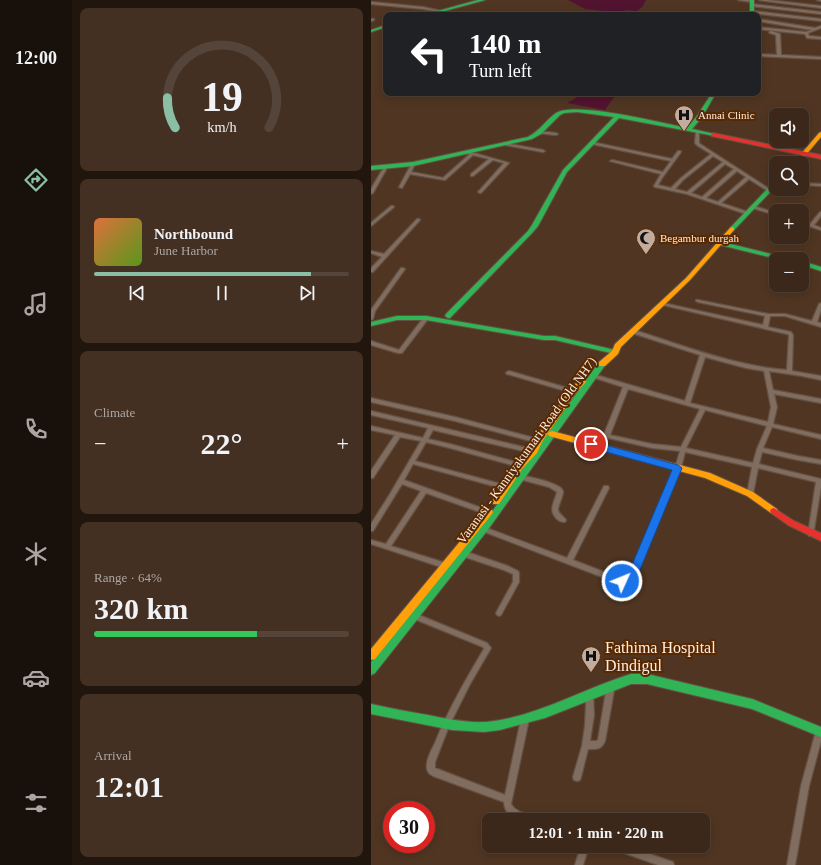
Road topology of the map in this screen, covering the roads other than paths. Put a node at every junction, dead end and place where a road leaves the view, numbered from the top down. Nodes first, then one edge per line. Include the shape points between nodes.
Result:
1 (483, 0) edge
2 (739, 0) edge
3 (818, 0) edge
4 (821, 0) edge
5 (371, 3) edge
6 (754, 6) edge
7 (821, 7) edge
8 (441, 11) junction
9 (437, 12) edge
10 (821, 13) edge
11 (761, 20) edge
12 (821, 20) edge
13 (383, 27) edge
14 (821, 27) edge
15 (761, 29) edge
16 (814, 29) junction
17 (761, 30) edge
18 (371, 31) edge
19 (806, 33) junction
20 (821, 38) edge
21 (761, 55) edge
22 (779, 56) junction
23 (821, 58) edge
24 (712, 96) edge
25 (617, 117) junction
26 (688, 130) junction
27 (538, 132) junction
28 (697, 132) junction
29 (555, 134) dead end
30 (821, 134) edge
31 (592, 143) junction
32 (505, 144) junction
33 (543, 150) dead end
34 (679, 152) dead end
35 (469, 153) junction
36 (713, 154) junction
37 (805, 154) junction
38 (821, 157) edge
39 (492, 159) junction
40 (673, 160) junction
41 (612, 161) dead end
42 (725, 162) junction
43 (413, 164) junction
44 (371, 168) edge
45 (385, 168) junction
46 (737, 169) junction
47 (663, 172) junction
48 (409, 173) junction
49 (472, 175) dead end
50 (749, 177) junction
51 (809, 184) edge
52 (821, 185) edge
53 (401, 187) dead end
54 (673, 190) junction
55 (769, 190) joint
56 (479, 192) dead end
57 (371, 193) edge
58 (688, 193) junction
59 (703, 198) junction
60 (719, 203) junction
61 (392, 207) dead end
62 (750, 210) junction
63 (769, 213) edge
64 (821, 213) edge
65 (419, 220) dead end
66 (371, 225) edge
67 (811, 226) joint
68 (821, 230) edge
69 (718, 244) junction
70 (371, 252) edge
71 (769, 255) edge
72 (385, 256) junction
73 (809, 265) edge
74 (403, 269) dead end
75 (821, 269) edge
76 (371, 271) edge
77 (698, 301) dead end
78 (663, 304) junction
79 (821, 304) edge
80 (768, 315) junction
81 (448, 316) junction
82 (426, 318) junction
83 (371, 322) edge
84 (814, 323) junction
85 (821, 325) edge
86 (765, 327) junction
87 (634, 332) junction
88 (555, 338) junction
89 (371, 343) edge
90 (596, 347) junction
91 (614, 350) junction
92 (703, 354) junction
93 (601, 360) junction
94 (766, 369) junction
95 (789, 372) junction
96 (509, 373) dead end
97 (594, 376) junction
98 (821, 378) edge
99 (626, 386) junction
100 (576, 392) junction
101 (772, 392) junction
102 (371, 400) edge
103 (821, 401) edge
104 (687, 404) junction
105 (703, 408) junction
106 (371, 414) edge
107 (770, 425) junction
108 (371, 428) edge
109 (431, 428) junction
110 (552, 434) junction
111 (397, 435) junction
112 (607, 436) junction
113 (821, 437) edge
114 (424, 441) junction
115 (542, 442) junction
116 (602, 447) junction
117 (683, 449) junction
118 (761, 449) junction
119 (536, 451) junction
120 (412, 462) junction
121 (821, 462) edge
122 (524, 467) junction
123 (755, 467) junction
124 (678, 468) junction
125 (371, 476) edge
126 (521, 477) junction
127 (401, 481) junction
128 (820, 481) edge
129 (501, 486) dead end
130 (606, 488) dead end
131 (425, 490) junction
132 (750, 494) junction
133 (492, 514) junction
134 (563, 520) dead end
135 (371, 529) edge
136 (484, 529) junction
137 (811, 534) junction
138 (821, 537) edge
139 (371, 542) edge
140 (387, 546) junction
141 (464, 554) junction
142 (569, 561) junction
143 (449, 567) junction
144 (499, 613) dead end
145 (414, 616) junction
146 (372, 654) edge
147 (371, 670) edge
148 (611, 685) junction
149 (589, 694) junction
150 (371, 709) edge
151 (525, 719) junction
152 (446, 724) junction
153 (821, 731) edge
154 (587, 745) junction
155 (577, 777) dead end
156 (508, 800) junction
157 (513, 813) edge
158 (583, 853) edge
159 (636, 853) edge
160 (579, 865) edge
161 (669, 865) edge
162 (791, 865) edge

1 - 8 main road
2 - 6 street
3 - 4 street
5 - 8 street
6 - 7 street
6 - 10 street
6 - 12 street
8 - 9 main road
11 - 16 street
13 - 18 main road
14 - 16 street
15 - 19 street
16 - 19 street
17 - 22 street via 779,34
19 - 20 street via 808,37
21 - 22 street
22 - 23 street
24 - 26 main road
25 - 26 main road
25 - 27 main road via 586,112 563,112
25 - 31 main road
26 - 28 main road
27 - 29 street
27 - 32 main road via 533,137
28 - 36 street via 697,143
28 - 37 main road
30 - 37 main road
31 - 40 street
31 - 81 main road via 565,171 530,232
32 - 33 street
32 - 35 main road
34 - 40 street
35 - 39 street
35 - 43 main road
35 - 48 street via 443,179
36 - 42 street
36 - 54 street via 682,179
37 - 38 main road
39 - 49 street
39 - 56 street via 507,163
40 - 47 street
41 - 47 street
42 - 46 street
42 - 58 street
43 - 45 main road
43 - 48 street
44 - 45 main road
45 - 57 street
46 - 50 street
46 - 59 street
47 - 54 street via 656,186
48 - 53 street
50 - 55 street
50 - 60 street
51 - 52 street
54 - 58 street
55 - 62 main road, Varanasi - Kanniyakumari Road (Old NH7)
58 - 59 street
59 - 60 street
60 - 62 street
61 - 66 street
62 - 63 street
62 - 69 main road, Varanasi - Kanniyakumari Road (Old NH7)
64 - 67 street
65 - 72 street
67 - 68 street
69 - 71 main road
69 - 78 main road, Varanasi - Kanniyakumari Road (Old NH7)
70 - 72 street
72 - 76 street
73 - 75 main road
74 - 83 street via 373,311
77 - 80 street
78 - 86 street
78 - 87 main road, Varanasi - Kanniyakumari Road (Old NH7)
79 - 84 street
80 - 84 street
80 - 86 street
81 - 83 main road via 411,313
81 - 88 main road via 546,333
82 - 83 main road via 397,318
82 - 88 main road
82 - 89 street via 400,352
84 - 85 street
86 - 95 street via 791,334
87 - 91 main road, Varanasi - Kanniyakumari Road (Old NH7)
87 - 92 street
88 - 90 main road
90 - 91 main road
90 - 93 main road via 600,351
91 - 93 main road
91 - 97 main road, Varanasi - Kanniyakumari Road (Old NH7)
92 - 94 street
92 - 104 street
93 - 100 main road
94 - 95 street
94 - 101 street
95 - 98 street
96 - 100 street
97 - 99 street
97 - 100 main road, Varanasi - Kanniyakumari Road (Old NH7)
99 - 104 street
99 - 112 street
100 - 110 main road, Varanasi - Kanniyakumari Road (Old NH7)
100 - 115 main road
101 - 103 street
101 - 107 street via 774,407
102 - 115 street
104 - 105 street
105 - 107 street
105 - 117 street
106 - 109 street
107 - 113 street
107 - 118 street
108 - 111 street
109 - 114 street
109 - 119 street
110 - 115 main road, Varanasi - Kanniyakumari Road (Old NH7)
110 - 116 main road
111 - 114 street
111 - 125 street
112 - 116 street
112 - 117 street via 652,446
114 - 120 street
114 - 122 street
115 - 119 main road, Varanasi - Kanniyakumari Road (Old NH7)
116 - 124 main road
117 - 123 street
117 - 124 street
118 - 121 street
118 - 123 street
119 - 122 main road, Varanasi - Kanniyakumari Road (Old NH7)
120 - 127 street
120 - 129 street
122 - 126 main road, Varanasi - Kanniyakumari Road (Old NH7)
122 - 133 main road
123 - 128 street
123 - 132 street
124 - 132 main road via 707,475
124 - 142 street via 630,579 617,580
126 - 133 main road, Varanasi - Kanniyakumari Road (Old NH7)
126 - 134 street via 551,485 560,491 555,511
127 - 131 street
127 - 135 street
128 - 137 street
130 - 142 street
131 - 133 street
131 - 140 street
132 - 137 main road
133 - 136 main road, Varanasi - Kanniyakumari Road (Old NH7)
133 - 143 main road
136 - 141 main road, Varanasi - Kanniyakumari Road (Old NH7)
136 - 142 street
137 - 138 main road
139 - 140 street
140 - 143 street
141 - 143 main road, Varanasi - Kanniyakumari Road (Old NH7)
141 - 144 street via 516,573 516,582
143 - 145 main road, Varanasi - Kanniyakumari Road (Old NH7)
143 - 146 main road
145 - 147 main road, Varanasi - Kanniyakumari Road (Old NH7)
145 - 152 street via 488,648
148 - 149 main road
148 - 153 main road via 631,679 647,679 752,704
148 - 154 street via 601,741 598,745
149 - 151 main road
149 - 154 street via 591,714
150 - 152 main road
151 - 152 main road via 499,725
151 - 156 street
152 - 156 street via 431,762 433,772
153 - 162 street via 805,786
154 - 155 street
156 - 157 street via 509,810
158 - 160 street
159 - 161 street

